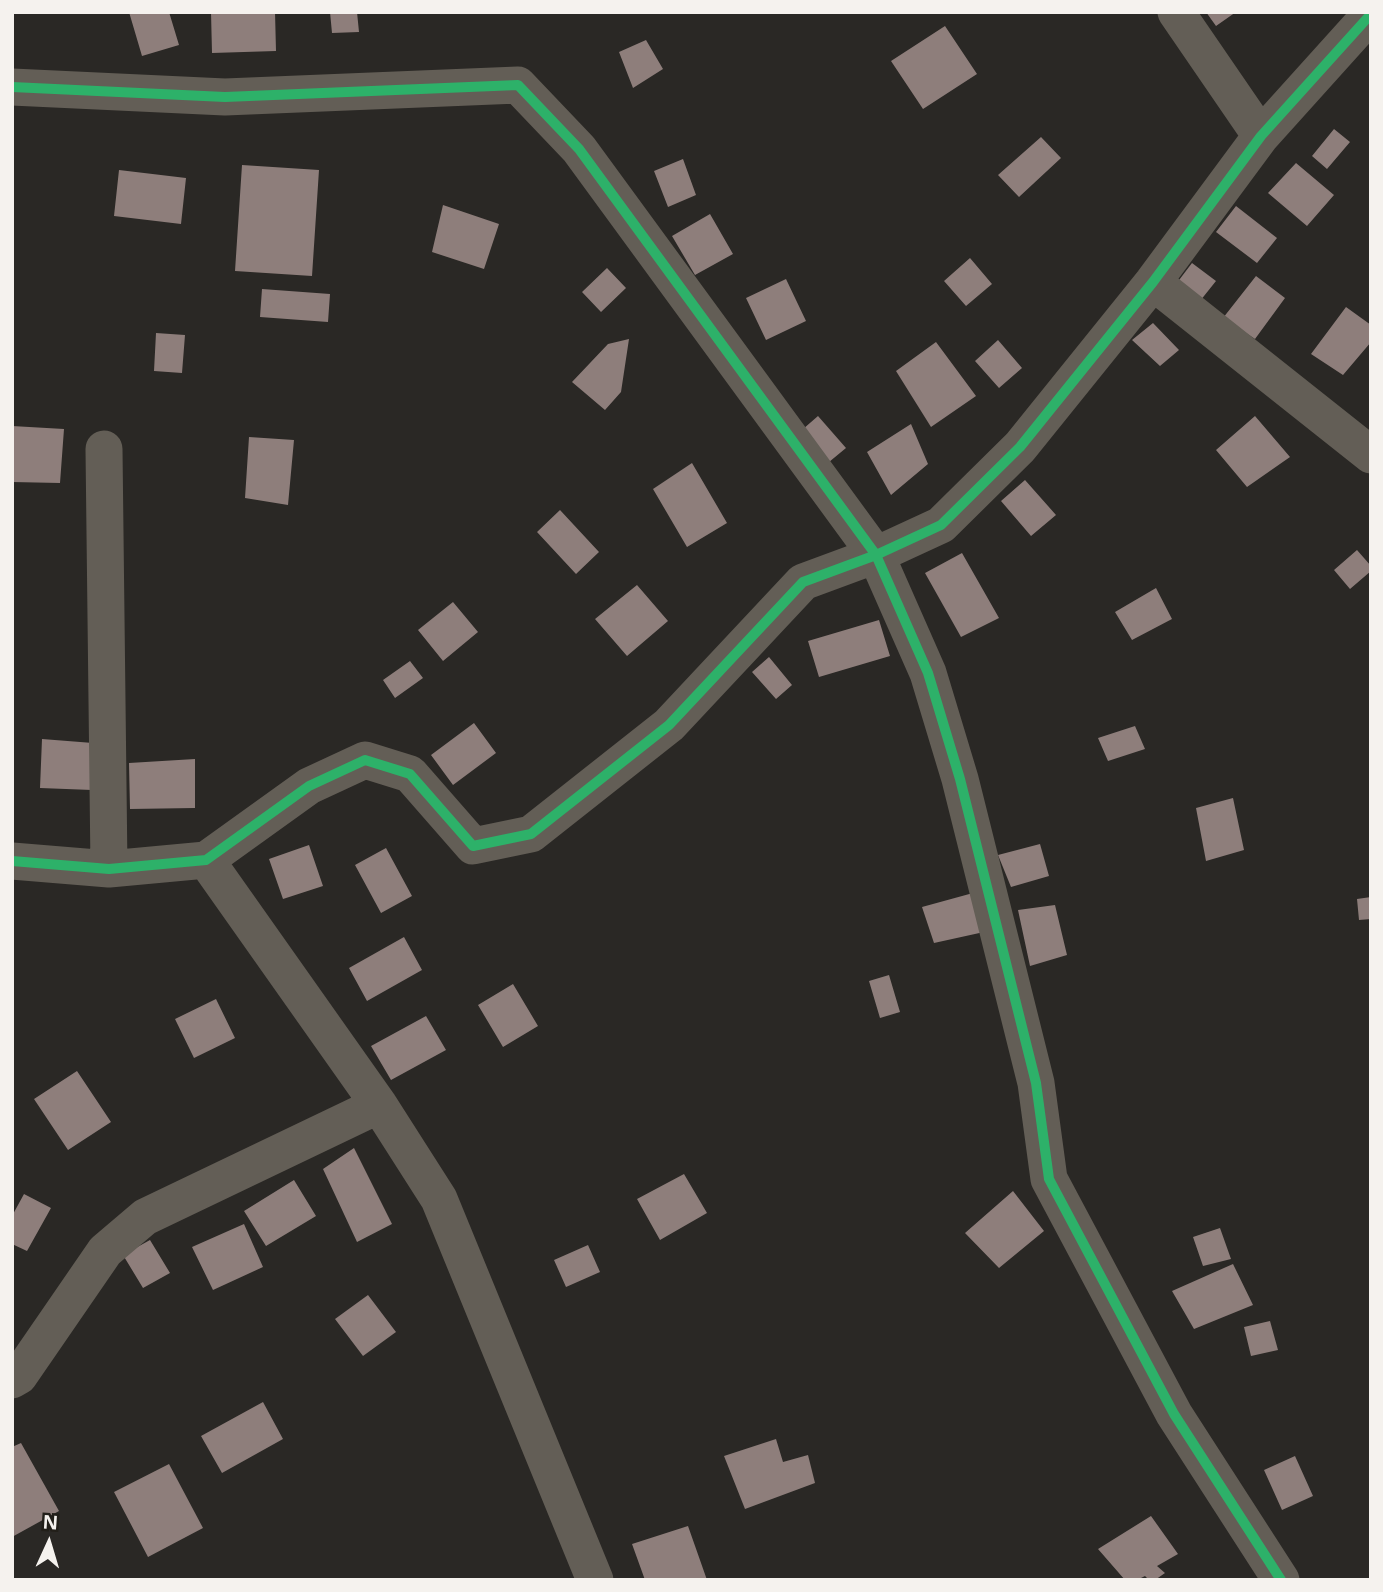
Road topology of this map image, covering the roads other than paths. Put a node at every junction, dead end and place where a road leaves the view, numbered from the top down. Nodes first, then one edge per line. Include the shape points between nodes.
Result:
1 (1176, 12) edge
2 (1371, 14) edge
3 (12, 87) edge
4 (1261, 136) junction
5 (1153, 282) junction
6 (104, 449) dead end
7 (1371, 455) edge
8 (876, 555) junction
9 (206, 860) junction
10 (12, 861) edge
11 (109, 869) junction
12 (379, 1105) junction
13 (12, 1380) edge
14 (595, 1580) edge
15 (1281, 1580) edge

1 - 4 street
2 - 4 street
3 - 8 street via 225,97 518,85 579,149
4 - 5 street
5 - 7 street
5 - 8 street via 1020,447 941,525
6 - 11 street
8 - 9 street via 803,582 669,725 531,834 473,846 410,774 365,760 309,786
8 - 15 street via 928,673 960,779 1036,1083 1049,1179 1174,1414
9 - 11 street
9 - 12 street
10 - 11 street
12 - 13 street via 145,1217 105,1251
12 - 14 street via 439,1199

